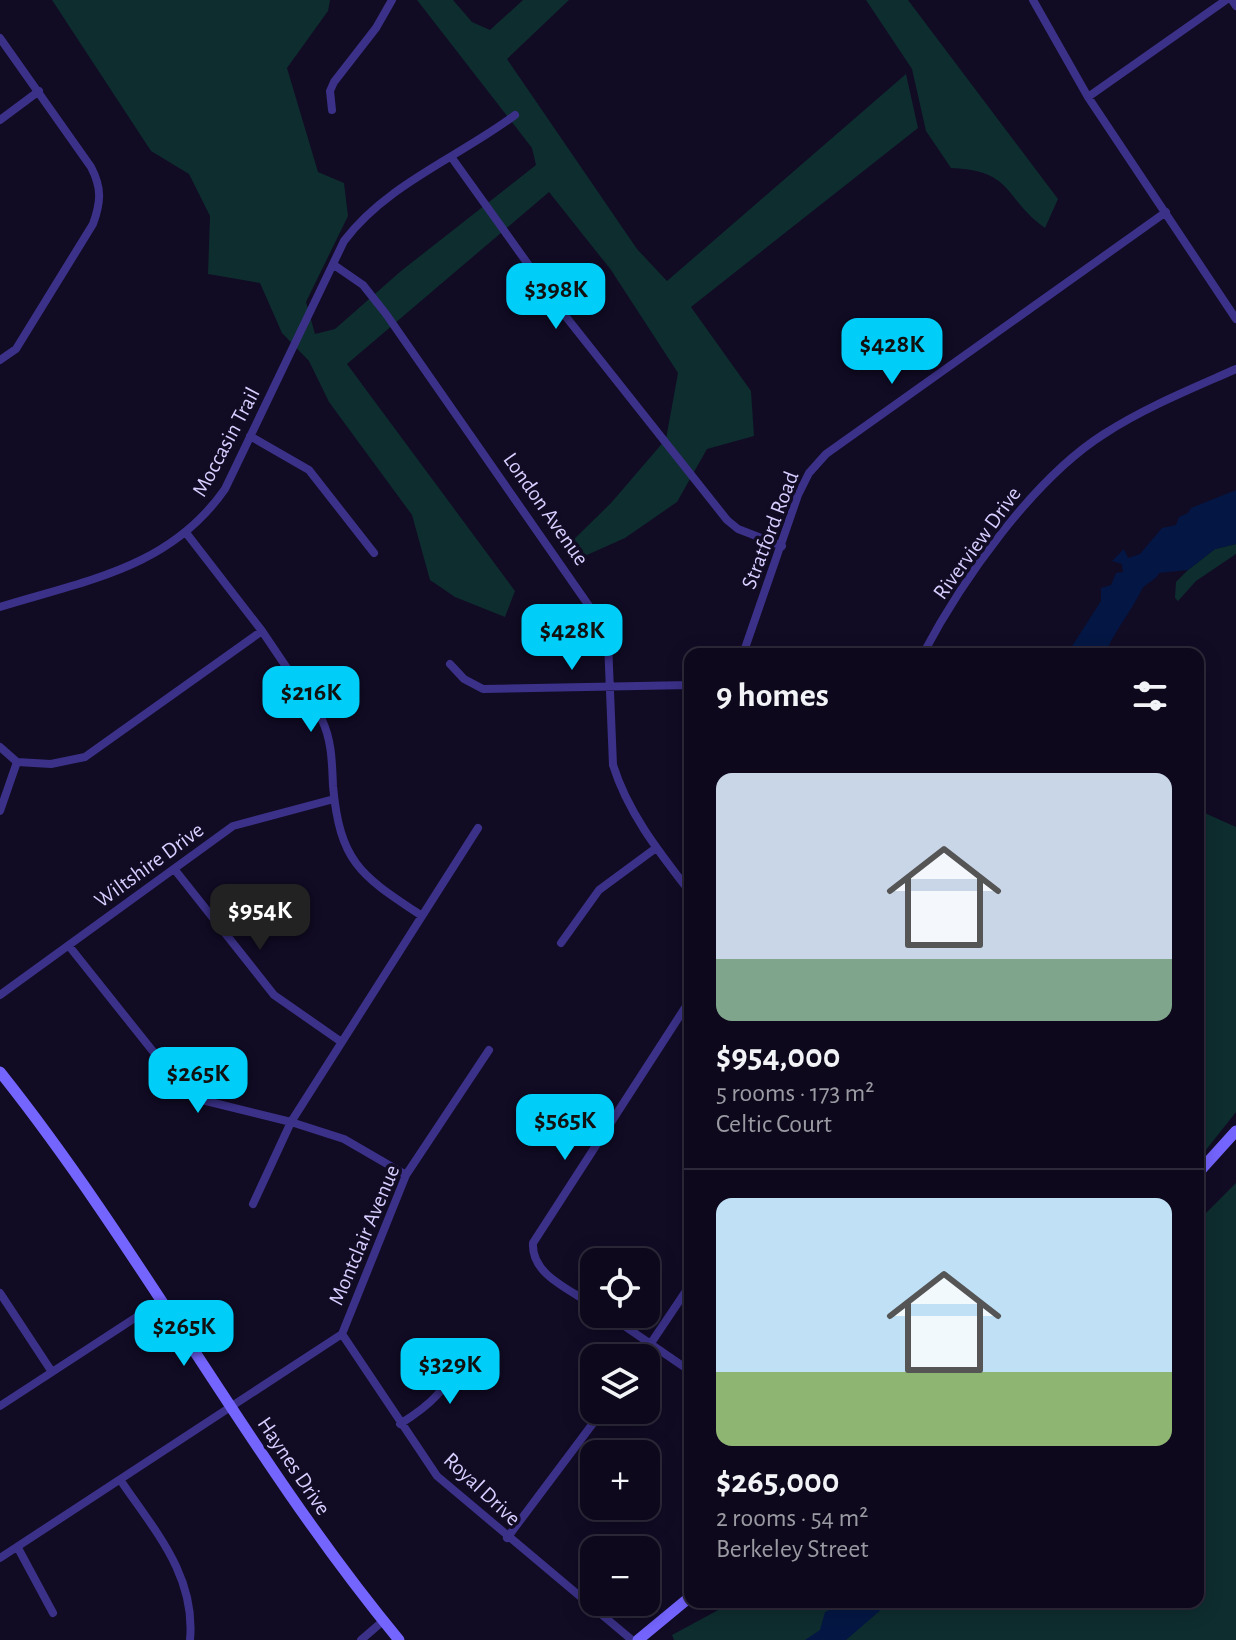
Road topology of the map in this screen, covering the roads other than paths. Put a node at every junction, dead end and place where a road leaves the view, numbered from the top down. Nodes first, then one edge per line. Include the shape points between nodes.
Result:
1 (392, 0) edge
2 (1033, 0) edge
3 (1229, 0) edge
4 (1236, 6) edge
5 (0, 38) edge
6 (39, 91) junction
7 (1088, 97) junction
8 (332, 110) dead end
9 (515, 115) dead end
10 (0, 120) edge
11 (452, 158) junction
12 (1166, 212) junction
13 (334, 265) junction
14 (1236, 319) edge
15 (0, 360) edge
16 (1236, 369) edge
17 (250, 436) junction
18 (187, 534) junction
19 (782, 546) junction
20 (374, 553) dead end
21 (0, 607) edge
22 (262, 631) junction
23 (745, 648) edge
24 (927, 648) edge
25 (450, 664) dead end
26 (684, 685) edge
27 (611, 688) junction
28 (0, 747) edge
29 (17, 762) junction
30 (334, 799) junction
31 (0, 811) edge
32 (478, 828) dead end
33 (656, 848) junction
34 (175, 870) junction
35 (684, 884) edge
36 (422, 916) junction
37 (561, 943) dead end
38 (69, 946) junction
39 (0, 995) edge
40 (684, 1009) edge
41 (340, 1041) junction
42 (489, 1050) dead end
43 (0, 1072) edge
44 (291, 1122) junction
45 (1236, 1131) edge
46 (1204, 1166) edge
47 (406, 1175) junction
48 (253, 1204) dead end
49 (0, 1293) edge
50 (684, 1294) edge
51 (580, 1296) edge
52 (161, 1301) junction
53 (628, 1328) edge
54 (342, 1334) junction
55 (651, 1344) joint
56 (660, 1350) edge
57 (462, 1355) dead end
58 (684, 1367) edge
59 (52, 1372) junction
60 (0, 1406) edge
61 (231, 1408) junction
62 (400, 1424) junction
63 (592, 1424) edge
64 (121, 1481) junction
65 (507, 1538) junction
66 (18, 1548) junction
67 (0, 1558) edge
68 (684, 1602) edge
69 (53, 1613) dead end
70 (383, 1621) junction
71 (190, 1640) edge
72 (361, 1640) edge
73 (399, 1640) edge
74 (635, 1640) edge

1 - 8 street via 334,82
2 - 7 street
3 - 4 street
3 - 7 street
5 - 6 street
6 - 10 street
6 - 15 street via 91,167 100,184 101,203 16,349
7 - 12 street
9 - 11 street, Moccasin Trail
11 - 13 street, Moccasin Trail via 435,164 358,223
11 - 19 street via 563,313 694,478 738,529
12 - 14 street
12 - 19 street, Stratford Road via 826,454 798,495
13 - 17 street, Moccasin Trail
13 - 27 street, London Avenue via 363,285 386,314 586,599 608,642
16 - 24 street, Riverview Drive via 1142,411 1101,436 1049,479 1012,521
17 - 18 street, Moccasin Trail via 225,489
17 - 20 street via 309,470
18 - 21 street, Moccasin Trail via 139,564
18 - 22 street
19 - 23 street, Stratford Road
22 - 29 street via 85,757 51,764
22 - 30 street via 305,690 329,735
25 - 27 street via 483,689
26 - 27 street
27 - 33 street, London Avenue via 613,765
28 - 29 street
29 - 31 street
30 - 34 street, Wiltshire Drive via 233,826
30 - 36 street via 359,871
32 - 36 street
33 - 35 street, London Avenue
33 - 37 street via 599,890
34 - 38 street, Wiltshire Drive
34 - 41 street via 274,995
36 - 41 street
38 - 39 street, Wiltshire Drive
38 - 44 street via 179,1084 206,1101
40 - 51 street via 533,1243 538,1268
41 - 44 street
42 - 47 street, Montclair Avenue
43 - 52 street, Haynes Drive via 63,1151
44 - 47 street via 344,1139
44 - 48 street
45 - 46 street
47 - 54 street, Montclair Avenue
49 - 59 street
50 - 55 street
52 - 59 street
52 - 61 street, Haynes Drive
53 - 55 street
54 - 61 street, Montclair Avenue
54 - 62 street, Royal Drive
56 - 58 street
57 - 62 street via 448,1385
59 - 60 street
61 - 64 street, Montclair Avenue
61 - 70 street, Haynes Drive via 329,1553
62 - 65 street, Royal Drive via 437,1476
63 - 65 street
64 - 66 street, Montclair Avenue
64 - 71 street via 177,1563 188,1593
65 - 74 street, Royal Drive
66 - 67 street, Montclair Avenue
66 - 69 street
68 - 74 street
70 - 72 street
70 - 73 street, Haynes Drive

